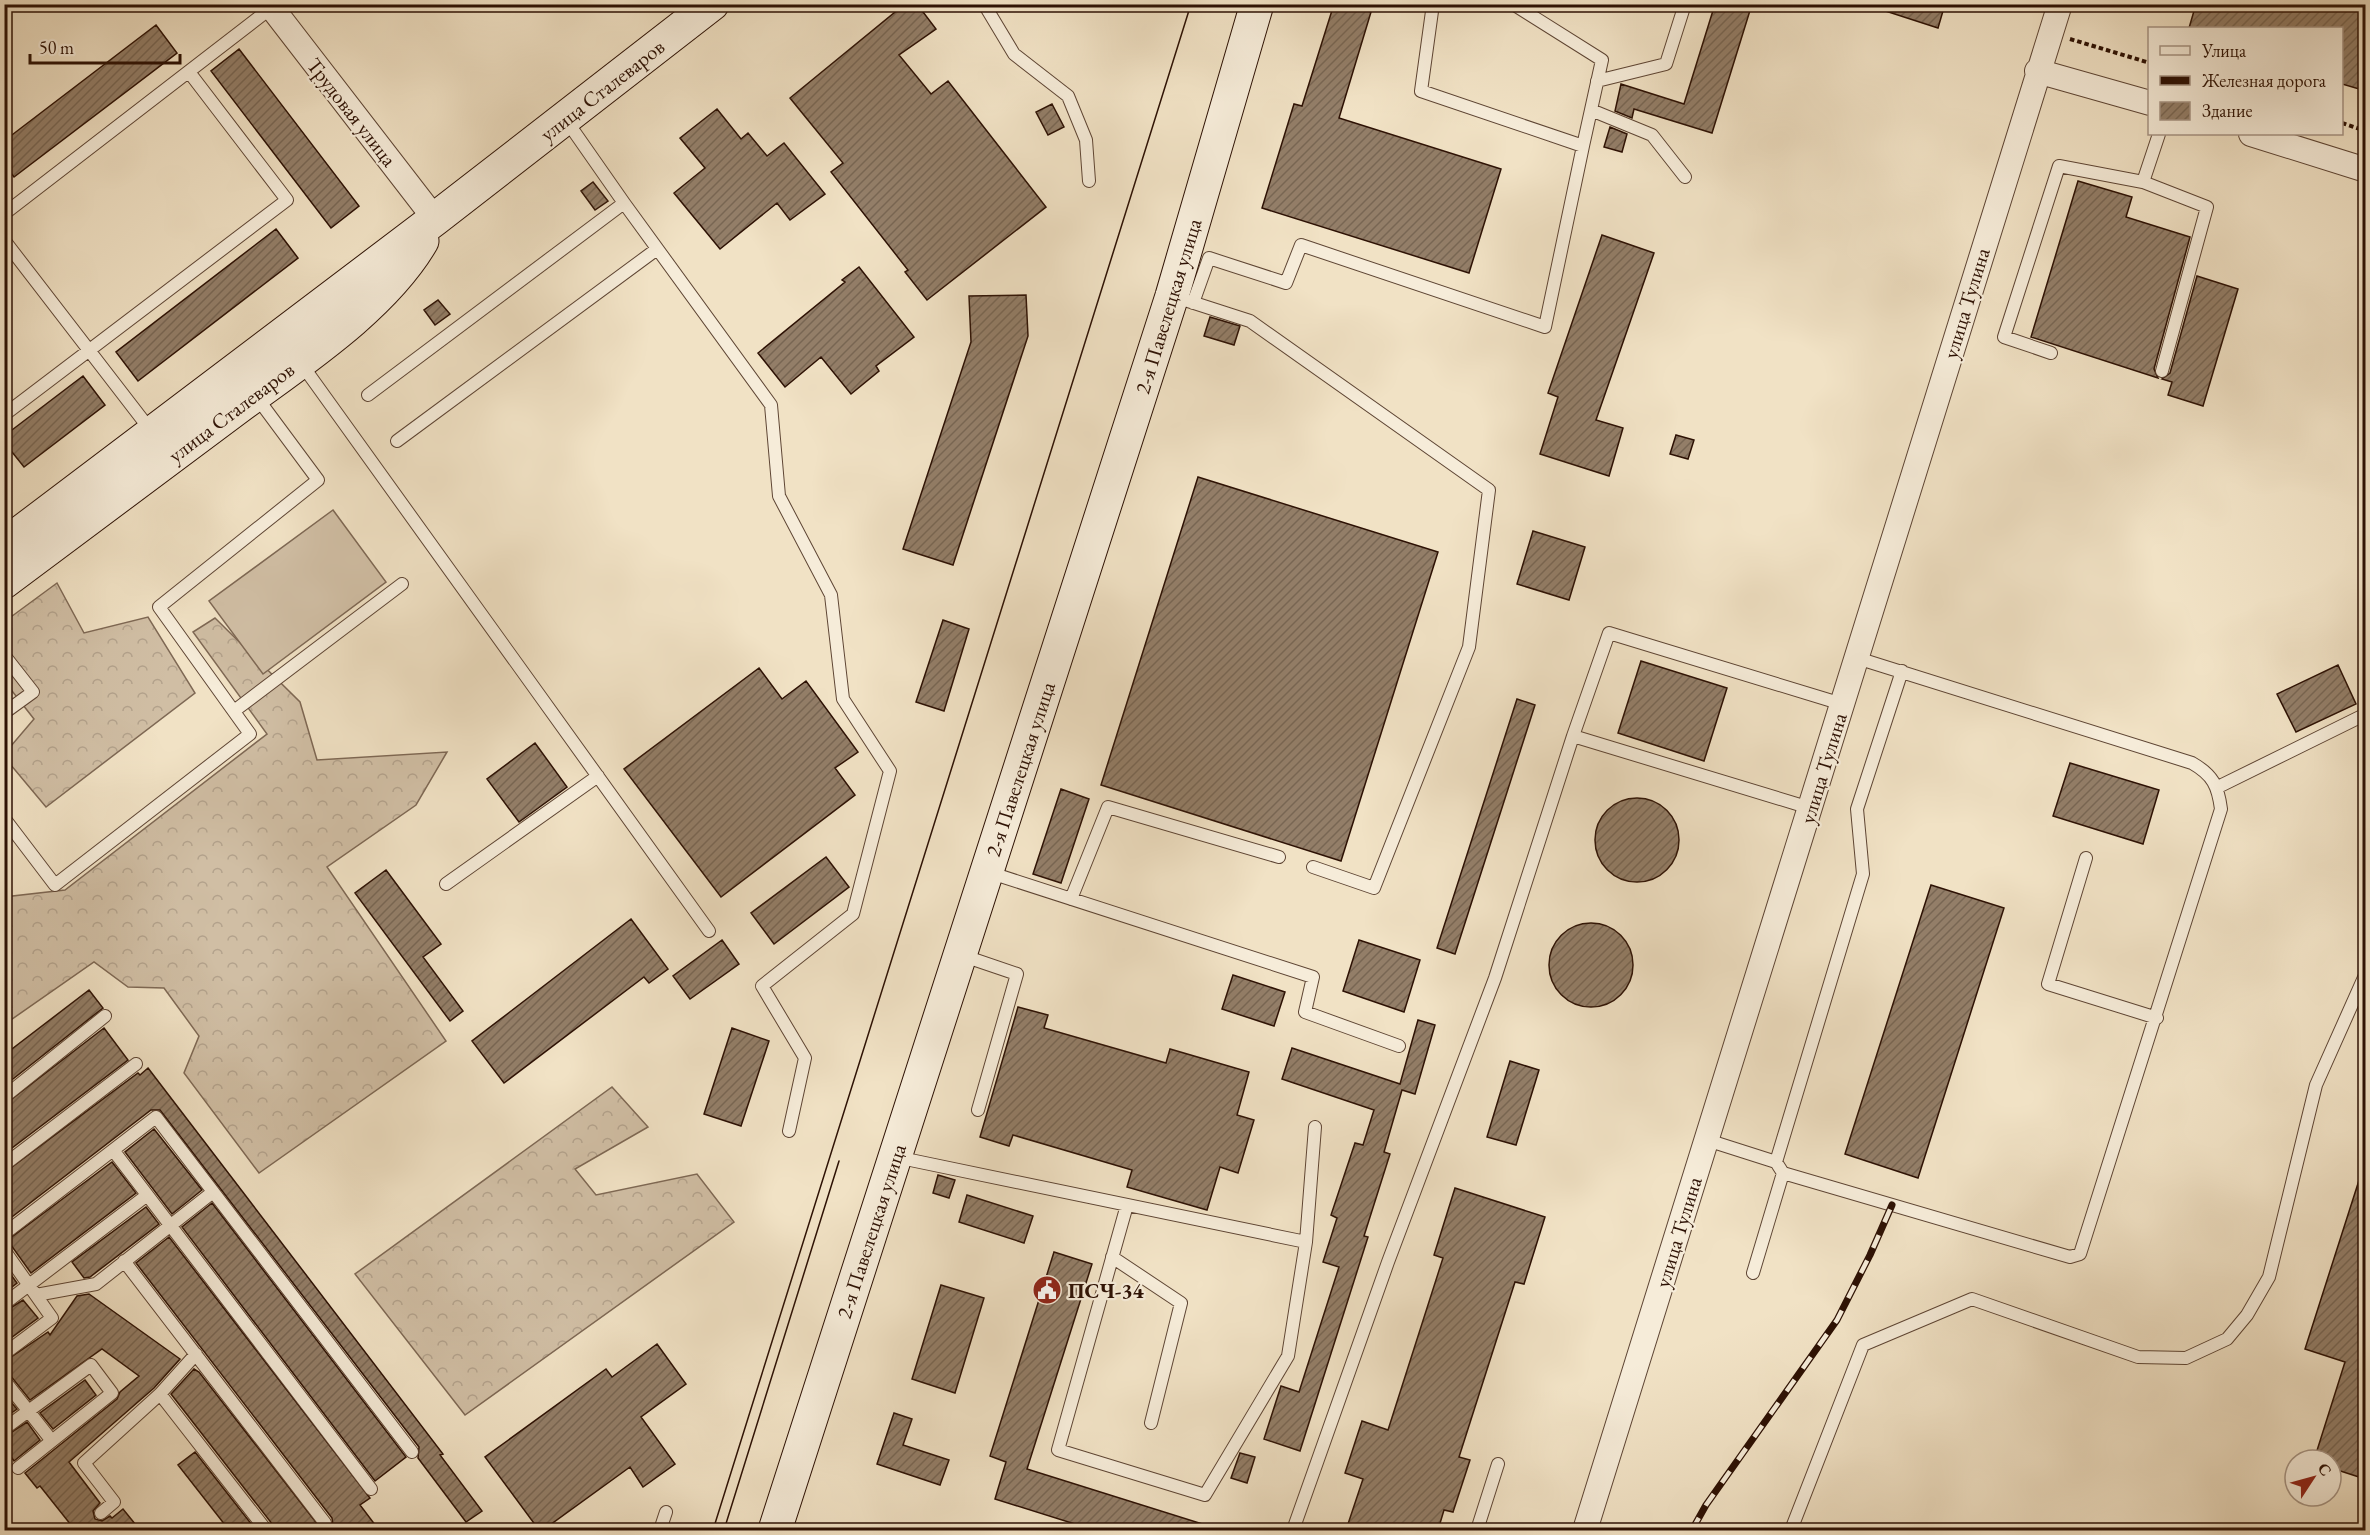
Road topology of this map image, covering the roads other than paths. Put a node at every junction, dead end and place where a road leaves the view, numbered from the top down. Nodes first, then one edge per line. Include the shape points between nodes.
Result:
1 (712, 4) edge
2 (984, 4) edge
3 (1257, 4) edge
4 (1433, 4) edge
5 (1514, 4) edge
6 (1685, 4) edge
7 (2060, 4) edge
8 (270, 6) edge
9 (2037, 71) junction
10 (189, 72) junction
11 (1597, 81) junction
12 (2148, 102) edge
13 (1591, 110) junction
14 (565, 119) junction
15 (2159, 135) edge
16 (2254, 135) edge
17 (1583, 146) junction
18 (2366, 170) edge
19 (1684, 177) dead end
20 (1089, 181) dead end
21 (2143, 182) junction
22 (624, 203) junction
23 (4, 214) edge
24 (435, 219) junction
25 (4, 240) edge
26 (657, 249) junction
27 (1182, 300) junction
28 (89, 350) junction
29 (2051, 353) dead end
30 (300, 361) junction
31 (2162, 371) dead end
32 (255, 394) junction
33 (368, 395) dead end
34 (4, 415) edge
35 (152, 433) junction
36 (397, 441) dead end
37 (4, 545) edge
38 (4, 582) edge
39 (402, 584) dead end
40 (4, 655) edge
41 (1857, 658) junction
42 (1902, 671) junction
43 (1842, 704) junction
44 (234, 711) junction
45 (4, 713) edge
46 (2366, 714) edge
47 (1573, 736) junction
48 (598, 776) junction
49 (2218, 787) junction
50 (1810, 808) junction
51 (4, 818) edge
52 (1279, 857) dead end
53 (2086, 858) dead end
54 (1313, 867) dead end
55 (987, 872) junction
56 (446, 884) dead end
57 (1071, 899) junction
58 (709, 931) dead end
59 (960, 955) junction
60 (2366, 973) edge
61 (105, 1016) dead end
62 (2157, 1018) junction
63 (1399, 1046) dead end
64 (136, 1064) dead end
65 (4, 1097) edge
66 (978, 1110) dead end
67 (1315, 1127) dead end
68 (789, 1131) dead end
69 (1707, 1140) junction
70 (113, 1150) junction
71 (895, 1157) junction
72 (4, 1165) edge
73 (1780, 1167) junction
74 (213, 1192) junction
75 (146, 1196) junction
76 (1127, 1205) junction
77 (169, 1226) junction
78 (4, 1234) edge
79 (1306, 1242) junction
80 (4, 1250) edge
81 (1112, 1257) junction
82 (124, 1261) junction
83 (1753, 1273) dead end
84 (32, 1290) junction
85 (4, 1304) edge
86 (4, 1354) edge
87 (196, 1354) junction
88 (4, 1380) edge
89 (160, 1394) junction
90 (29, 1411) junction
91 (1151, 1423) dead end
92 (4, 1429) edge
93 (52, 1441) junction
94 (412, 1452) dead end
95 (1498, 1464) dead end
96 (18, 1468) dead end
97 (371, 1489) dead end
98 (666, 1512) dead end
99 (101, 1514) dead end
100 (325, 1522) dead end
101 (266, 1530) edge
102 (660, 1530) edge
103 (775, 1530) edge
104 (1293, 1530) edge
105 (1477, 1530) edge
106 (1585, 1530) edge
107 (1791, 1530) edge

1 - 14 main road, улица Сталеваров
2 - 20 lane via 1014,54 1068,96 1086,140
3 - 27 main road, 2-я Павелецкая улица
4 - 17 lane via 1421,91
5 - 11 lane via 1602,60
6 - 11 lane via 1666,64
7 - 9 street, улица Тулина
8 - 10 lane
8 - 24 street, Трудовая улица
9 - 12 street
9 - 41 street, улица Тулина
10 - 23 lane
10 - 28 lane via 286,200
11 - 13 lane
13 - 17 lane
13 - 19 lane via 1652,135
14 - 22 lane
14 - 24 main road, улица Сталеваров
15 - 21 lane
16 - 18 street
17 - 27 lane via 1545,327 1301,245 1286,283 1209,258
21 - 29 lane via 2059,166 2004,337
21 - 31 lane via 2206,207
22 - 26 lane
22 - 33 lane
24 - 30 main road, улица Сталеваров via 409,262 376,299
24 - 35 main road, улица Сталеваров
25 - 28 lane
26 - 36 lane
26 - 68 lane via 771,405 779,496 831,595 843,699 890,771 853,914 762,986 805,1058
27 - 54 lane via 1250,321 1489,490 1469,647 1374,888
27 - 55 main road, 2-я Павелецкая улица
28 - 34 lane
28 - 35 lane
30 - 32 main road, улица Сталеваров
30 - 48 lane
32 - 38 main road, улица Сталеваров
32 - 44 lane via 318,480 159,607
35 - 37 main road, улица Сталеваров
39 - 44 lane
40 - 45 lane via 33,692
41 - 42 lane
41 - 43 street, улица Тулина
42 - 49 lane via 2192,763 2207,772
42 - 73 lane via 1857,809 1863,874
43 - 47 lane via 1609,633
43 - 50 street, улица Тулина
44 - 51 lane via 250,734 55,885
46 - 49 lane
47 - 50 lane
47 - 104 lane via 1495,978
48 - 56 lane
48 - 58 lane
49 - 62 lane via 2221,809
50 - 69 street, улица Тулина
52 - 57 lane via 1108,807
53 - 62 lane via 2048,984
55 - 57 lane
55 - 59 main road, 2-я Павелецкая улица
57 - 63 lane via 1313,977 1305,1012
59 - 66 lane via 1017,974
59 - 71 main road, 2-я Павелецкая улица
60 - 107 lane via 2316,1086 2269,1276 2247,1315 2227,1339 2186,1358 2138,1358 1972,1299 1863,1345
61 - 65 lane
62 - 73 lane via 2080,1254 2070,1257
64 - 72 lane
67 - 79 lane
69 - 73 lane
69 - 106 street, улица Тулина
70 - 74 lane via 156,1117
70 - 75 lane
70 - 78 lane
71 - 76 lane
71 - 103 main road, 2-я Павелецкая улица
73 - 83 lane
74 - 77 lane
74 - 94 lane
75 - 77 lane
75 - 84 lane
76 - 79 lane
76 - 81 lane
77 - 82 lane
77 - 97 lane
79 - 81 lane via 1288,1356 1205,1495 1058,1450
80 - 84 lane
81 - 91 lane via 1181,1303
82 - 84 lane via 96,1284
82 - 87 lane
84 - 85 lane
84 - 86 lane via 52,1318
87 - 89 lane
87 - 100 lane
88 - 90 lane
89 - 99 lane via 84,1463 114,1502
89 - 101 lane
90 - 92 lane
90 - 93 lane
90 - 93 lane via 91,1365 112,1393
93 - 96 lane
95 - 105 lane
98 - 102 lane

